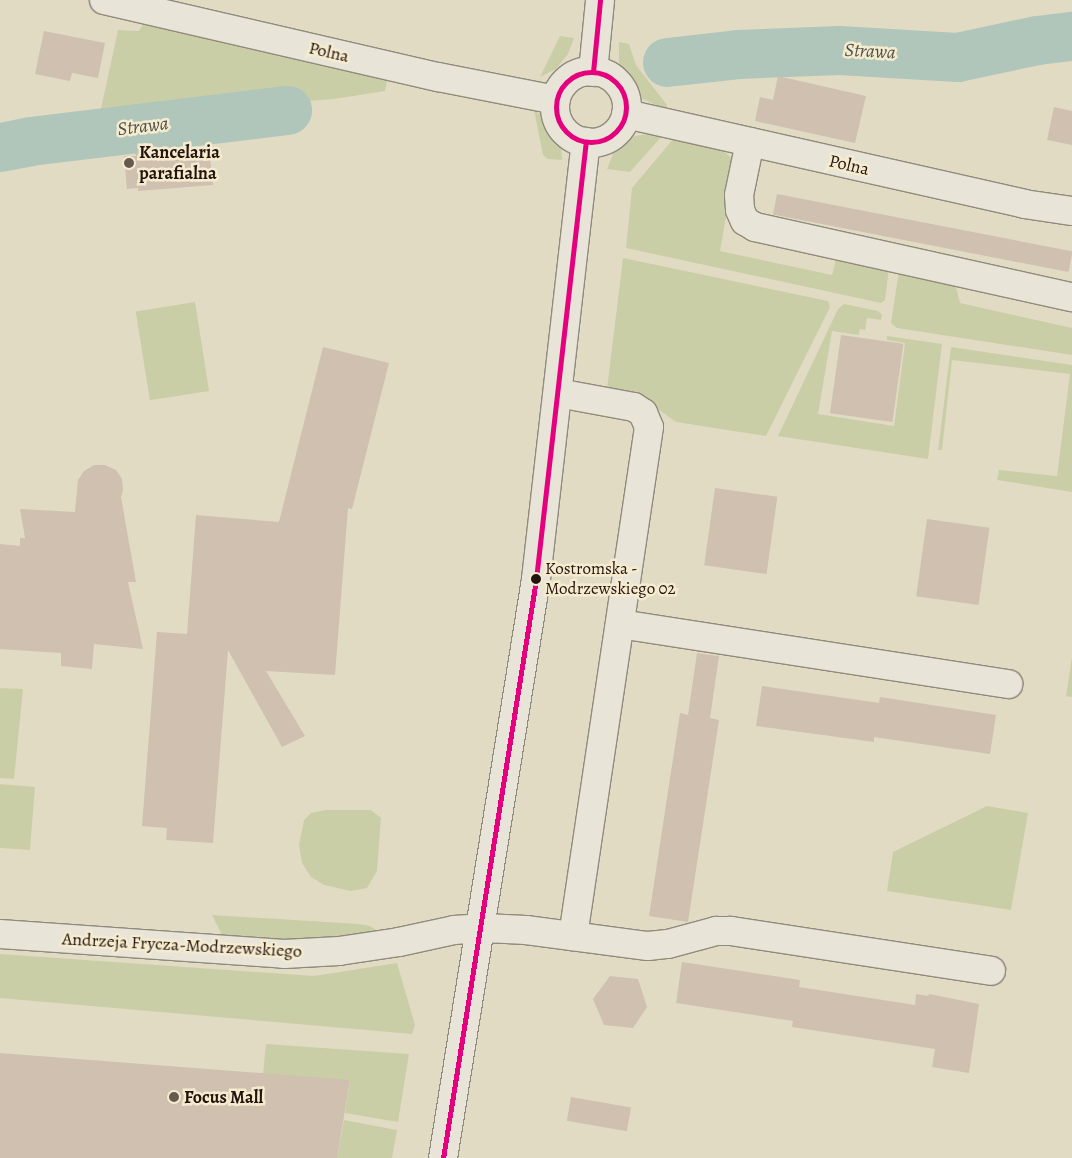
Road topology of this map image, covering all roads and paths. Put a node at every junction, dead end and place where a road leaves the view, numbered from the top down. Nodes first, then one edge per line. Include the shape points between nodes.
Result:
1 (104, 0) edge
2 (600, 0) edge
3 (136, 4) edge
4 (593, 72) junction
5 (556, 100) junction
6 (626, 114) junction
7 (586, 142) junction
8 (750, 142) junction
9 (1072, 211) edge
10 (1072, 297) edge
11 (558, 393) junction
12 (620, 624) junction
13 (1008, 684) dead end
14 (481, 928) junction
15 (0, 934) edge
16 (573, 936) junction
17 (991, 971) dead end
18 (443, 1158) edge

1 - 3 street, Polna
2 - 4 street
3 - 5 street, Polna via 438,77
4 - 5 street via 572,77 562,86
4 - 6 street via 608,76 619,85 626,99
5 - 7 street via 557,118 563,130
6 - 7 street via 612,136 599,142
6 - 8 street, Polna
7 - 11 street
8 - 9 street, Polna via 1024,204
8 - 10 street via 739,195 745,221 755,227
11 - 12 street via 634,407 643,414 649,427
11 - 14 street via 536,579
12 - 13 street
12 - 16 street
14 - 15 street, Andrzeja Frycza-Modrzewskiego via 348,950 284,954
14 - 16 street, Andrzeja Frycza-Modrzewskiego
14 - 18 street
16 - 17 street, Andrzeja Frycza-Modrzewskiego via 648,946 716,931 731,931

